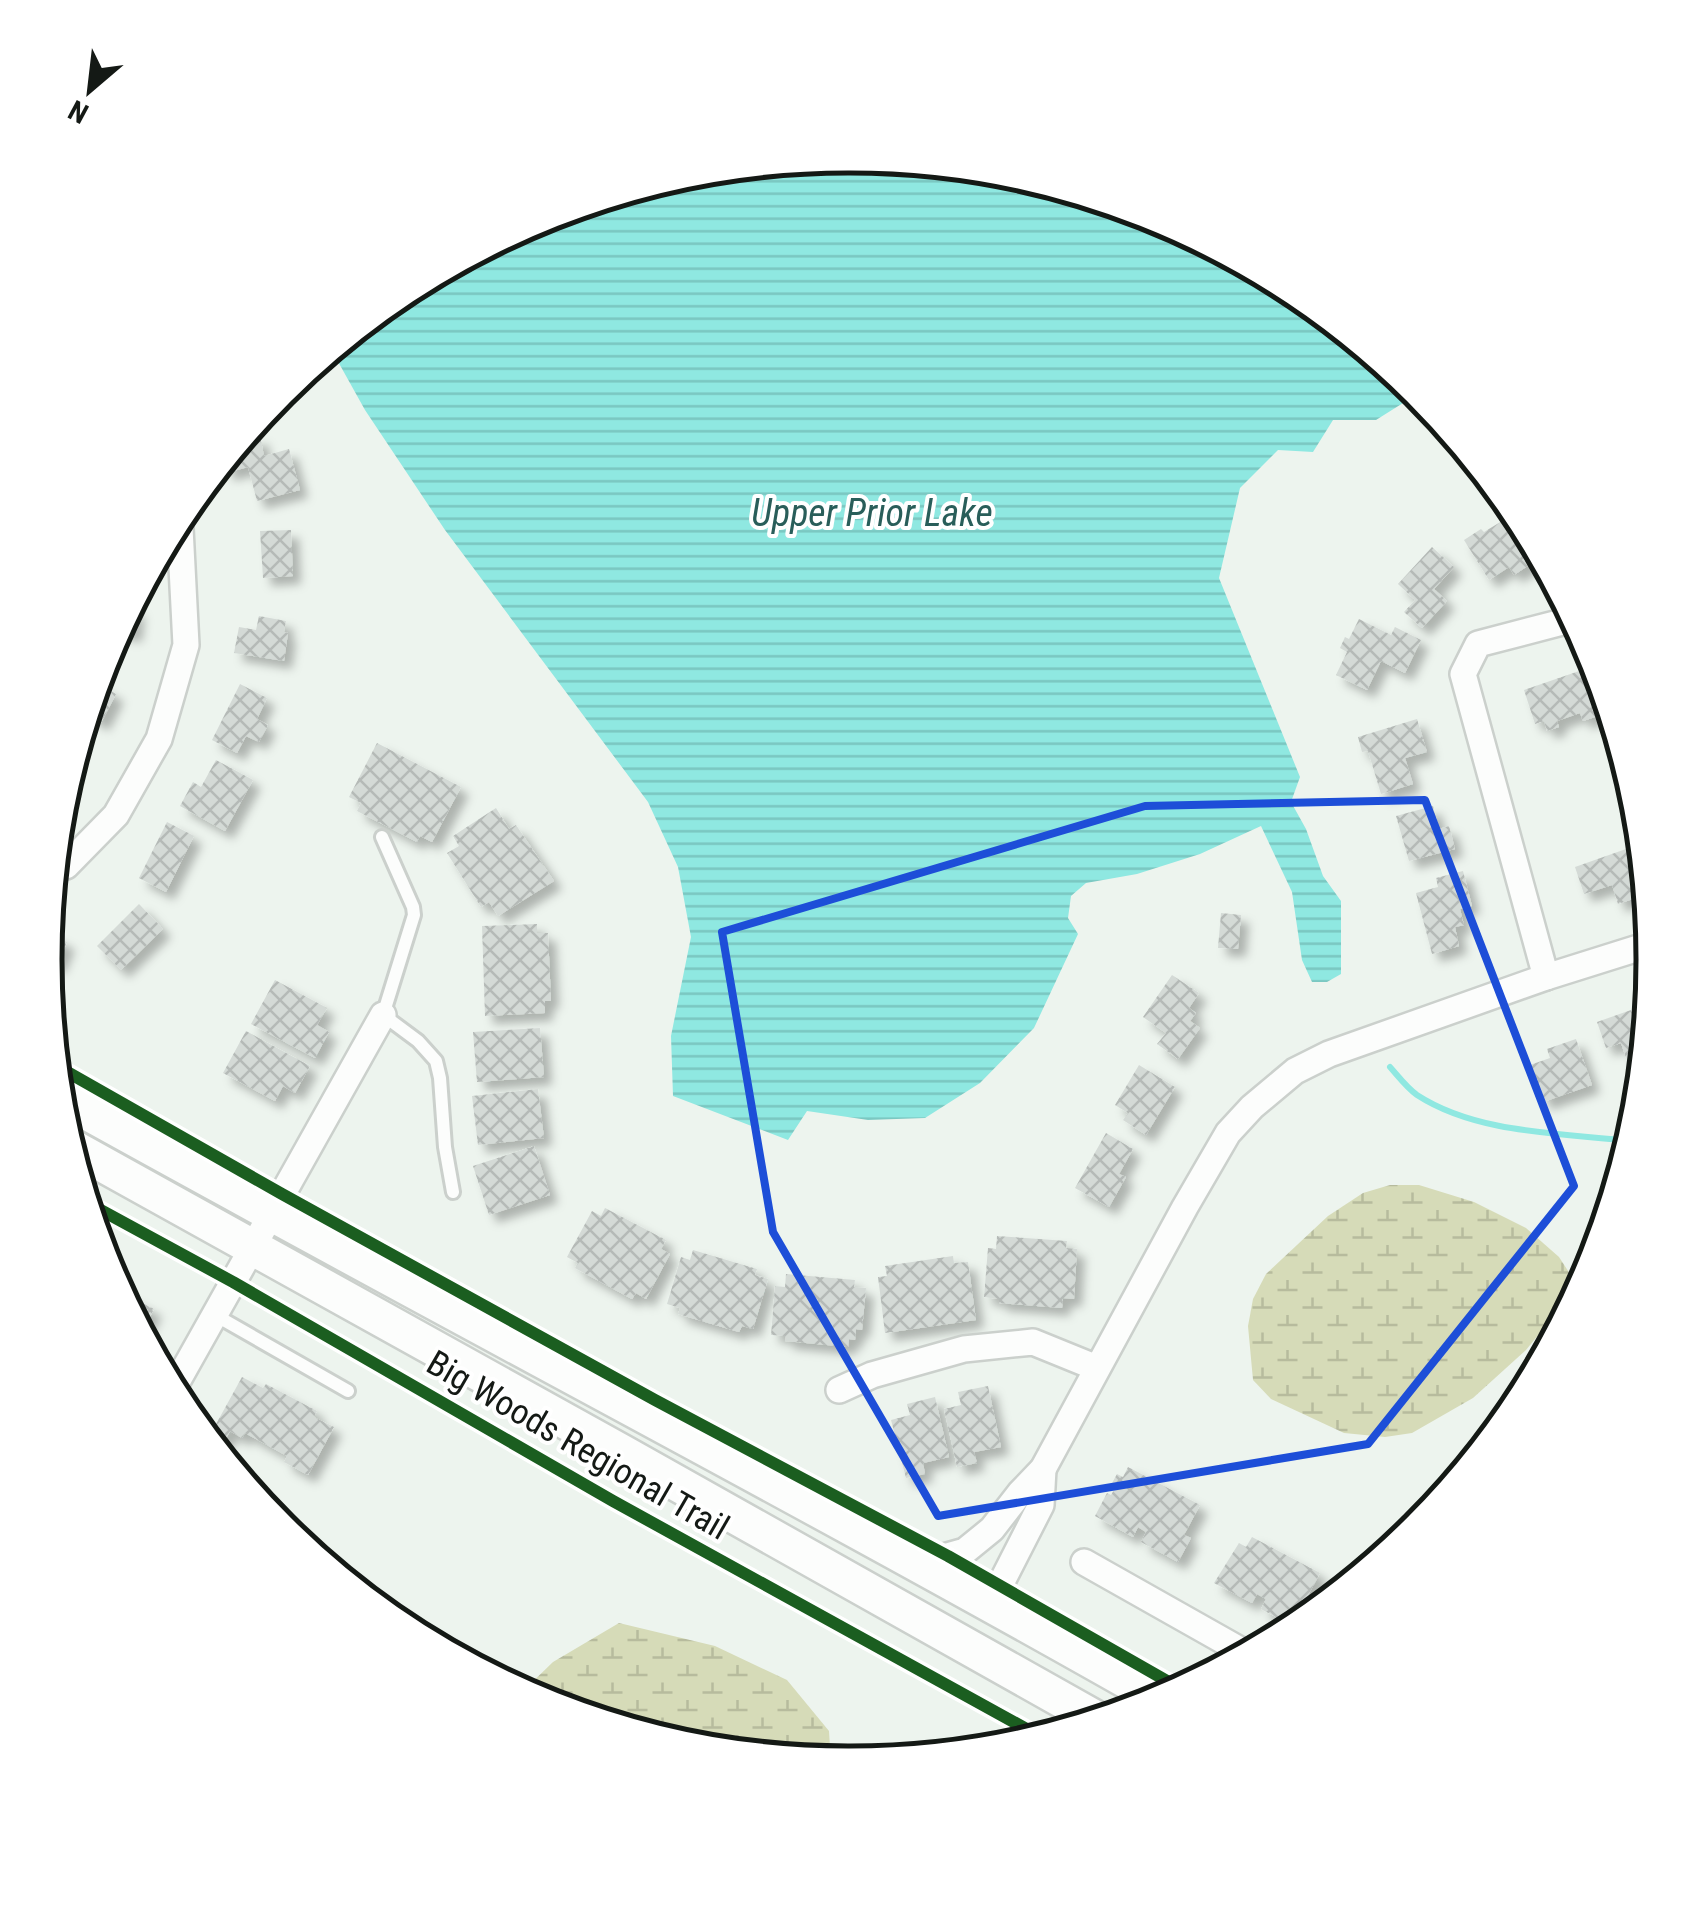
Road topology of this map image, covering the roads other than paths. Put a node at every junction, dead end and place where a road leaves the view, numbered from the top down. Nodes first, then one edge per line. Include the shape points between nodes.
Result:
1 (181, 545) edge
2 (1559, 623) edge
3 (382, 837) dead end
4 (69, 855) edge
5 (1636, 949) edge
6 (1546, 977) junction
7 (383, 1015) junction
8 (77, 1106) edge
9 (87, 1156) edge
10 (452, 1192) dead end
11 (271, 1214) junction
12 (252, 1248) junction
13 (214, 1315) junction
14 (1097, 1368) junction
15 (181, 1374) edge
16 (839, 1390) dead end
17 (348, 1391) dead end
18 (1042, 1469) junction
19 (689, 1490) junction
20 (1084, 1562) dead end
21 (919, 1564) junction
22 (991, 1603) junction
23 (1232, 1646) edge
24 (1142, 1689) edge
25 (1081, 1710) edge

1 - 4 street via 186,646 159,739 116,815
2 - 6 street via 1478,644 1464,674
3 - 7 lane via 414,907
5 - 6 street
6 - 14 street via 1328,1054 1252,1106 1228,1133
7 - 10 lane via 436,1060
7 - 11 street
8 - 11 street
9 - 12 street
11 - 12 street
11 - 21 street
12 - 13 street
12 - 19 street
13 - 15 street
13 - 17 lane
14 - 16 street via 1033,1342 964,1349
14 - 18 street
18 - 21 street via 966,1551
18 - 22 street via 1041,1505
19 - 22 street via 815,1536 959,1614 982,1615
19 - 25 street
20 - 23 street
21 - 22 street
22 - 24 street

